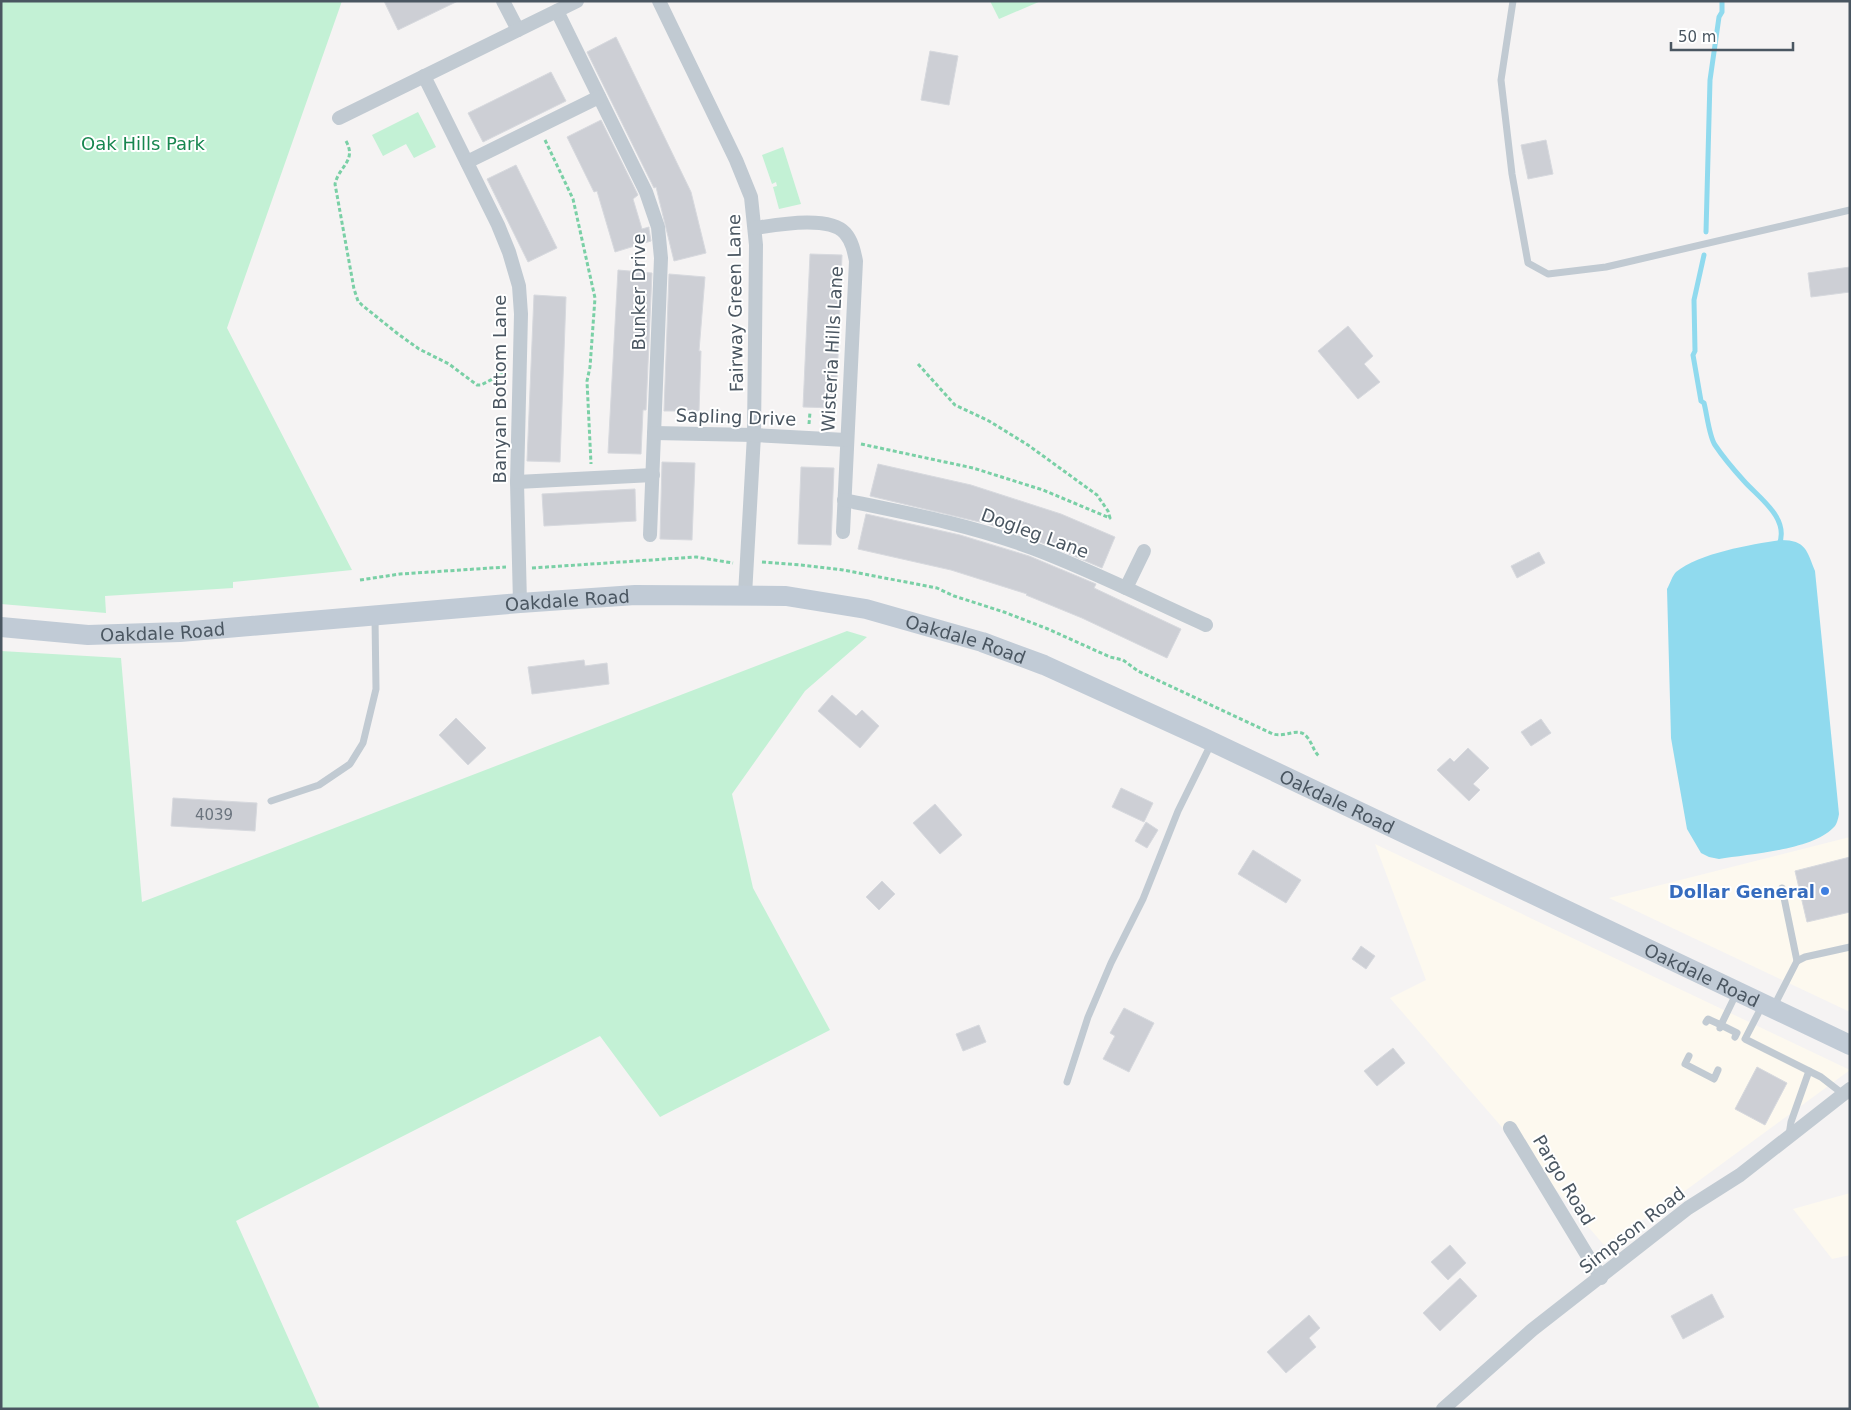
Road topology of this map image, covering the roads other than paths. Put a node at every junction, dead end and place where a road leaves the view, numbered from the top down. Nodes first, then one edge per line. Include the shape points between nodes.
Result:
1 (503, 1) edge
2 (576, 1) edge
3 (659, 1) edge
4 (1513, 1) edge
5 (557, 11) junction
6 (518, 30) junction
7 (424, 76) junction
8 (599, 97) junction
9 (340, 118) dead end
10 (467, 162) junction
11 (1850, 210) edge
12 (754, 228) junction
13 (654, 433) junction
14 (754, 435) junction
15 (846, 440) junction
16 (652, 475) junction
17 (517, 482) junction
18 (844, 500) junction
19 (843, 532) dead end
20 (650, 535) dead end
21 (1144, 551) dead end
22 (1126, 588) junction
23 (745, 595) junction
24 (520, 603) junction
25 (375, 615) junction
26 (1206, 625) dead end
27 (1, 628) edge
28 (1212, 742) junction
29 (271, 801) dead end
30 (1782, 888) dead end
31 (1850, 947) edge
32 (1797, 961) junction
33 (1737, 991) junction
34 (1768, 1006) junction
35 (1706, 1022) dead end
36 (1720, 1027) junction
37 (1745, 1039) junction
38 (1850, 1045) edge
39 (1689, 1056) dead end
40 (1703, 1063) dead end
41 (1718, 1070) dead end
42 (1699, 1071) junction
43 (1809, 1071) junction
44 (1067, 1082) dead end
45 (1846, 1092) edge
46 (1510, 1128) dead end
47 (1789, 1135) junction
48 (1601, 1278) junction
49 (1443, 1409) edge

1 - 6 street
2 - 5 street
3 - 12 street, Fairway Green Lane via 736,160 751,197
4 - 11 lane via 1501,80 1512,174 1528,263 1548,274 1606,267
5 - 6 street
5 - 8 street, Bunker Drive
6 - 7 street
7 - 9 street
7 - 10 street, Banyan Bottom Lane
8 - 10 street
8 - 13 street, Bunker Drive via 646,192 658,227 661,258
10 - 17 street, Banyan Bottom Lane via 498,225 519,286
12 - 14 street, Fairway Green Lane
12 - 15 street, Wisteria Hills Lane via 780,224 833,225 844,232 852,244 856,262
13 - 14 street, Sapling Drive
13 - 16 street, Bunker Drive
14 - 15 street, Sapling Drive
14 - 23 street, Fairway Green Lane
15 - 18 street, Wisteria Hills Lane
16 - 17 street
16 - 20 street, Bunker Drive
17 - 24 street, Banyan Bottom Lane
18 - 19 street, Wisteria Hills Lane
18 - 22 street, Dogleg Lane via 950,522 1032,548
21 - 22 street
22 - 26 street, Dogleg Lane
23 - 24 main road, Oakdale Road via 635,596
23 - 28 main road, Oakdale Road via 786,596 866,609 982,642 1044,665
24 - 25 main road, Oakdale Road
25 - 27 main road, Oakdale Road via 180,632 97,635
25 - 29 lane via 376,689 363,743 350,764 320,785
28 - 33 main road, Oakdale Road
28 - 44 lane via 1107,972
30 - 32 lane
31 - 32 lane
32 - 34 lane
33 - 34 main road, Oakdale Road
33 - 36 lane
34 - 37 lane
34 - 38 main road, Oakdale Road
35 - 36 lane via 1708,1019
36 - 37 lane
37 - 43 lane
39 - 42 lane via 1685,1064
40 - 42 lane
41 - 42 lane via 1714,1079
43 - 45 lane
43 - 47 lane
45 - 47 street, Simpson Road
46 - 48 street, Pargo Road
47 - 48 street, Simpson Road via 1740,1175 1688,1208
48 - 49 street, Simpson Road via 1532,1330

